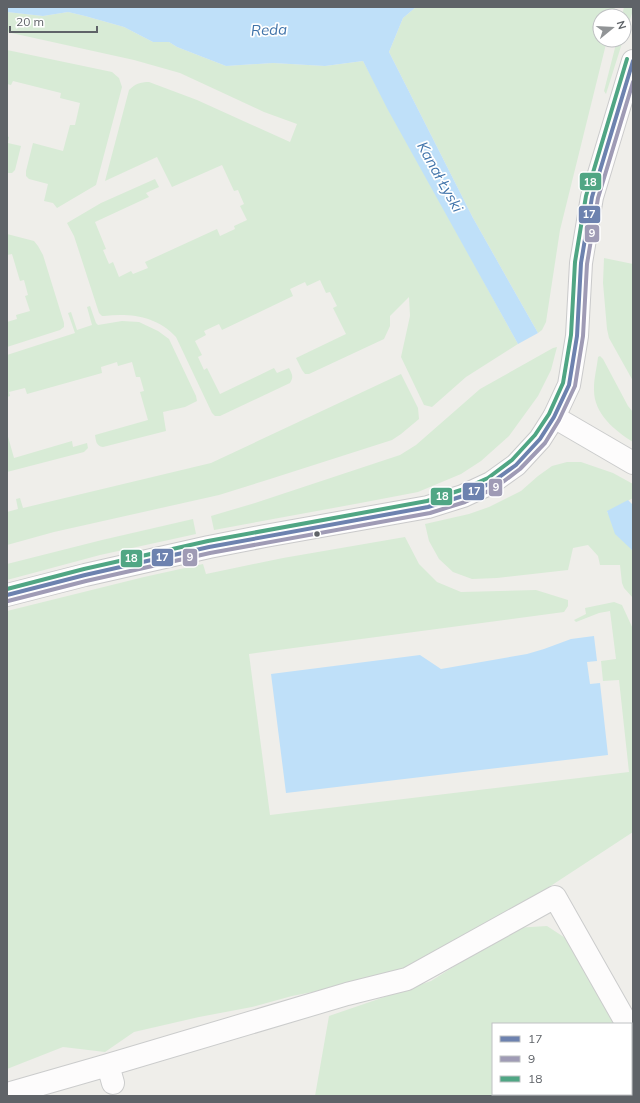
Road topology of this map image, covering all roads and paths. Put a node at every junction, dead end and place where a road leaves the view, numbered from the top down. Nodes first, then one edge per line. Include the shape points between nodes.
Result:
1 (633, 61) edge
2 (554, 417) junction
3 (633, 463) edge
4 (7, 595) edge
5 (626, 1023) edge
6 (7, 1094) edge

1 - 2 main road via 592,197 581,263 577,336 569,385
2 - 3 main road
2 - 4 main road via 540,439 516,465 491,483 463,496 428,507 209,547
5 - 6 main road via 555,897 408,979 348,994 110,1074

